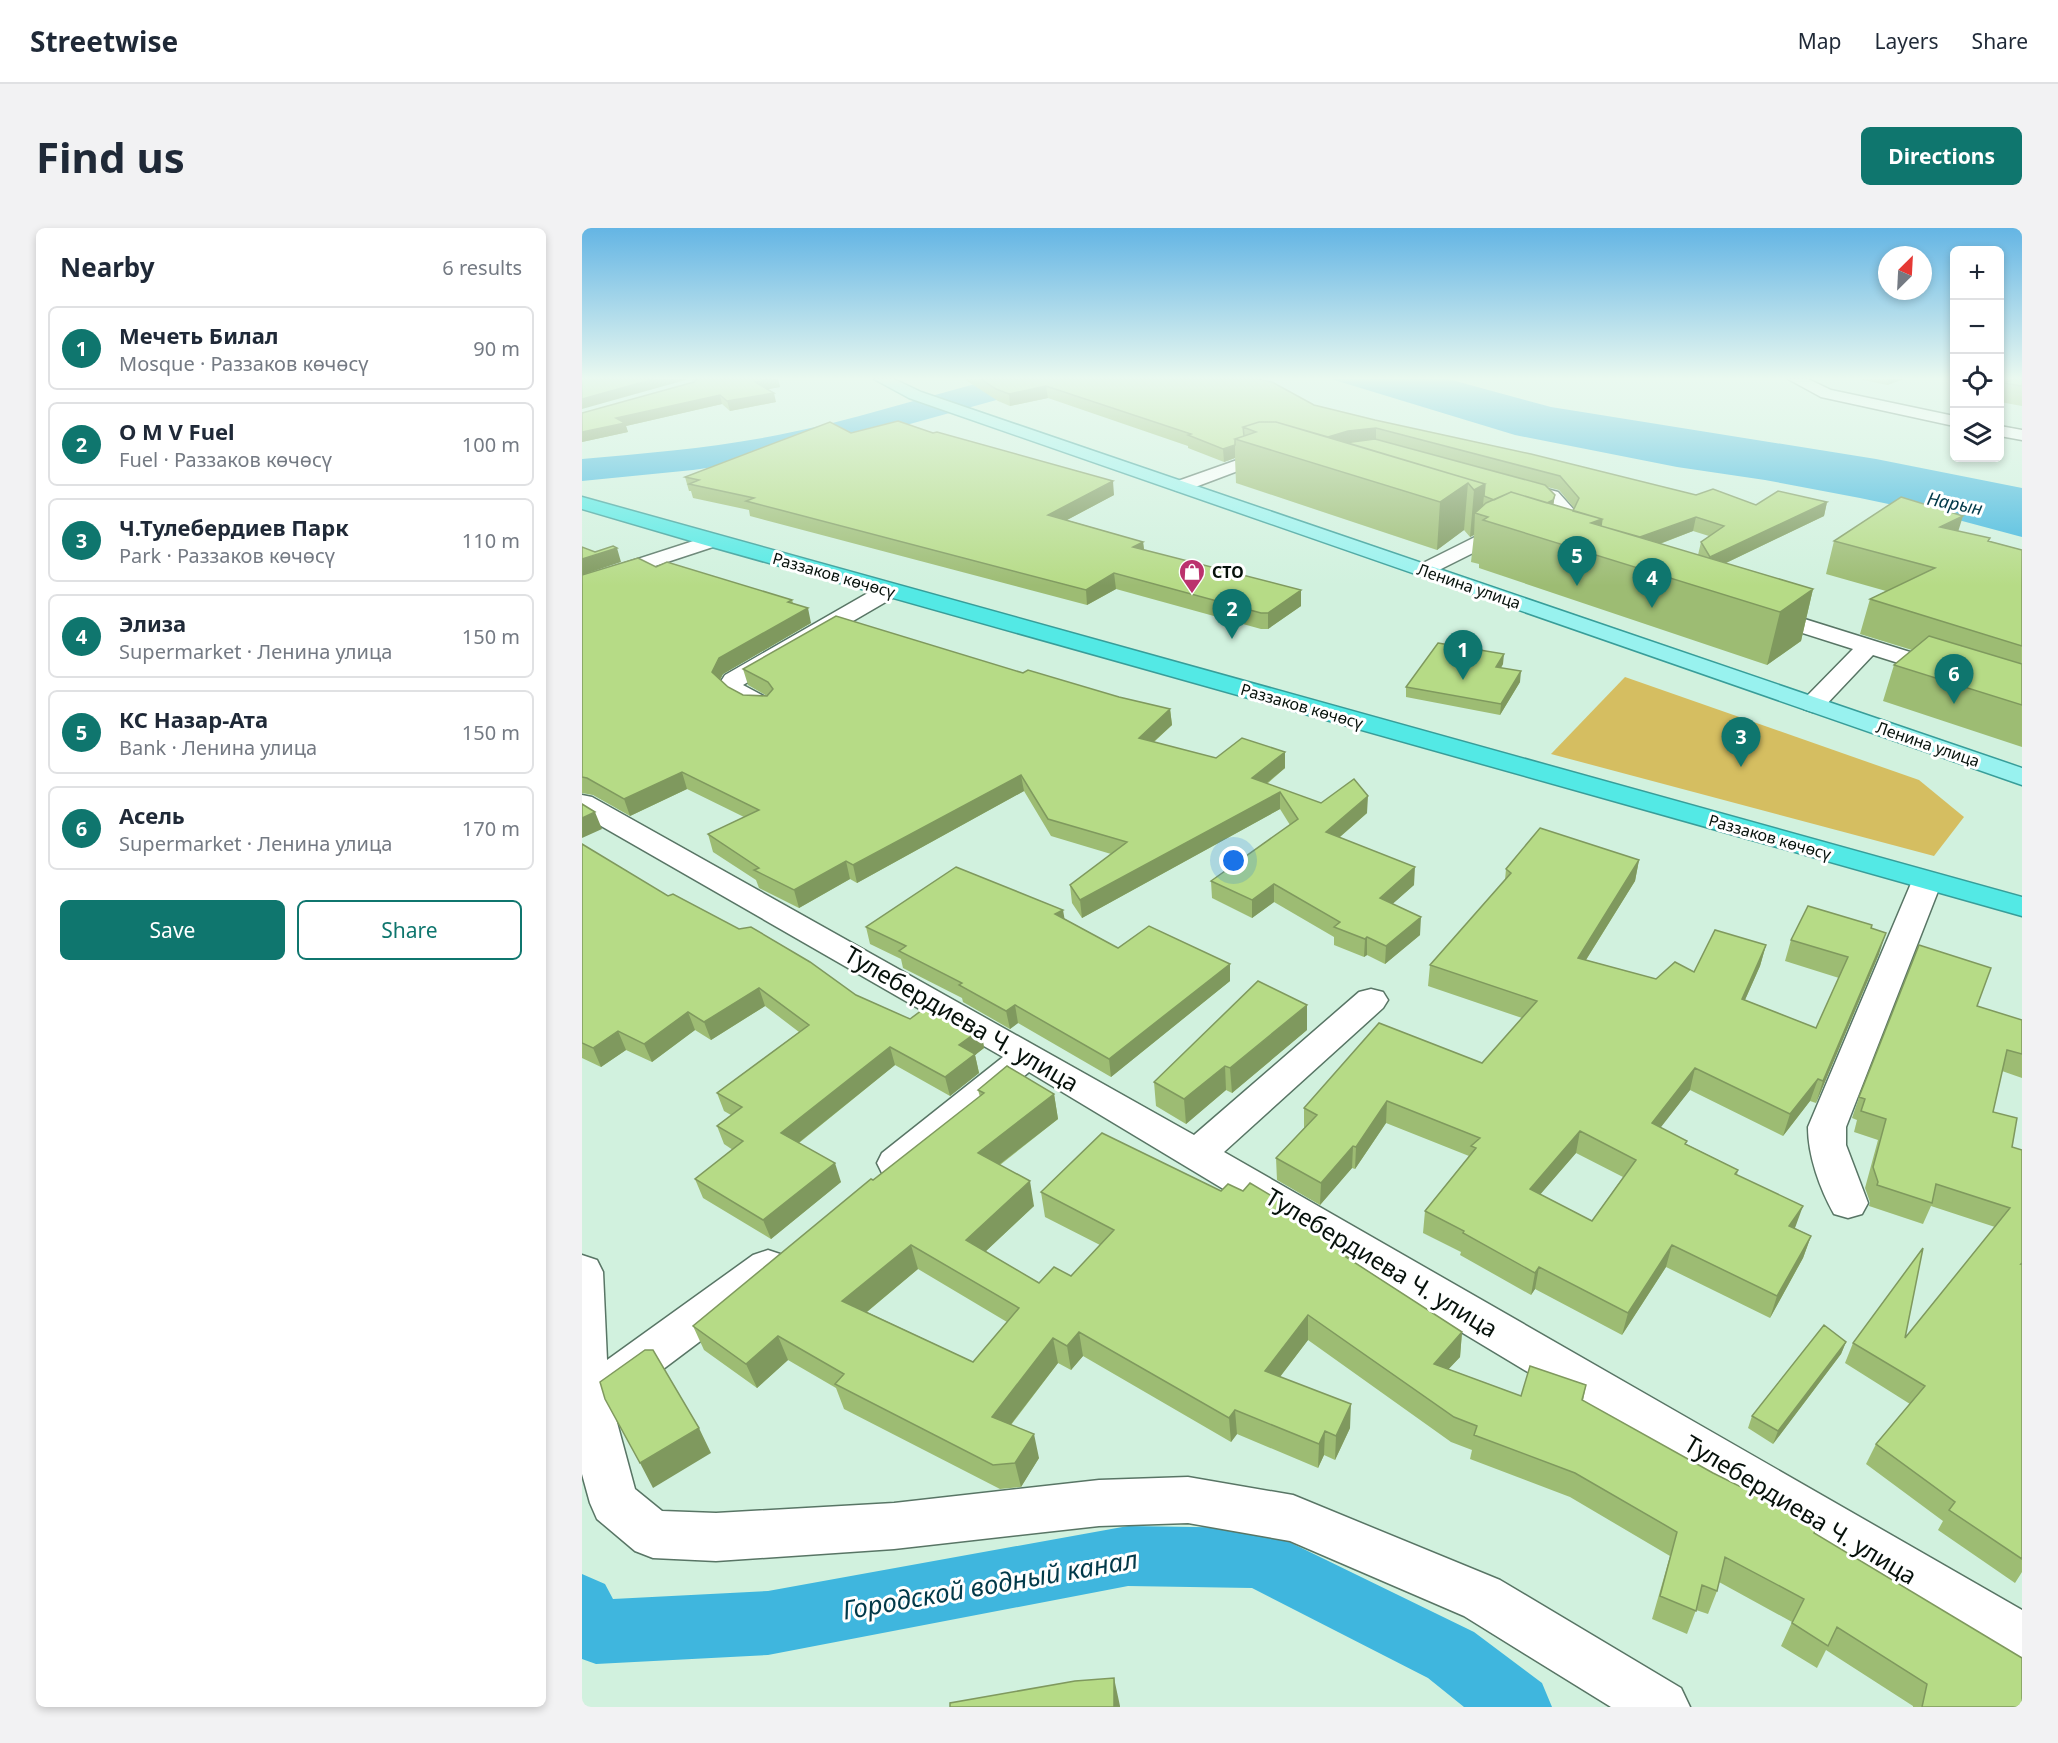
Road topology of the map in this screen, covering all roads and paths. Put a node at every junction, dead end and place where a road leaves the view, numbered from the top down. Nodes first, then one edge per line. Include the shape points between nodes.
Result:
1 (1069, 448) edge
2 (1296, 463) edge
3 (1496, 482) edge
4 (1182, 486) junction
5 (582, 503) edge
6 (1482, 523) dead end
7 (1504, 530) junction
8 (1530, 538) junction
9 (712, 542) junction
10 (1553, 546) edge
11 (1424, 570) junction
12 (582, 584) edge
13 (888, 591) junction
14 (1744, 607) edge
15 (1869, 646) junction
16 (2022, 695) edge
17 (1812, 704) junction
18 (762, 705) edge
19 (2022, 777) edge
20 (582, 803) edge
21 (1927, 881) junction
22 (2022, 907) edge
23 (1371, 1000) dead end
24 (1028, 1055) junction
25 (1198, 1153) junction
26 (866, 1188) edge
27 (1848, 1203) dead end
28 (793, 1248) edge
29 (582, 1272) edge
30 (584, 1400) edge
31 (2022, 1639) edge
32 (1662, 1707) edge

1 - 4 main road, Ленина улица
2 - 4 street via 1257,458
3 - 8 street via 1551,496 1564,511 1562,522
4 - 11 main road, Ленина улица
5 - 9 highway, Раззаков көчөсү
6 - 7 street
7 - 8 street
7 - 11 street
8 - 10 street
9 - 12 street
9 - 13 highway, Раззаков көчөсү
11 - 17 main road, Ленина улица
13 - 18 street via 734,680 730,686 734,691
13 - 21 highway, Раззаков көчөсү
14 - 15 street
15 - 16 street
15 - 17 street
17 - 19 main road, Ленина улица
20 - 24 street, Тулебердиева Ч. улица
21 - 22 highway, Раззаков көчөсү
21 - 27 street via 1827,1127 1827,1145
23 - 25 street
24 - 25 street, Тулебердиева Ч. улица
24 - 26 street
25 - 31 street, Тулебердиева Ч. улица
28 - 30 street
29 - 30 street
30 - 32 street via 614,1503 653,1534 716,1537 894,1526 1110,1503 1188,1500 1293,1518 1482,1598

